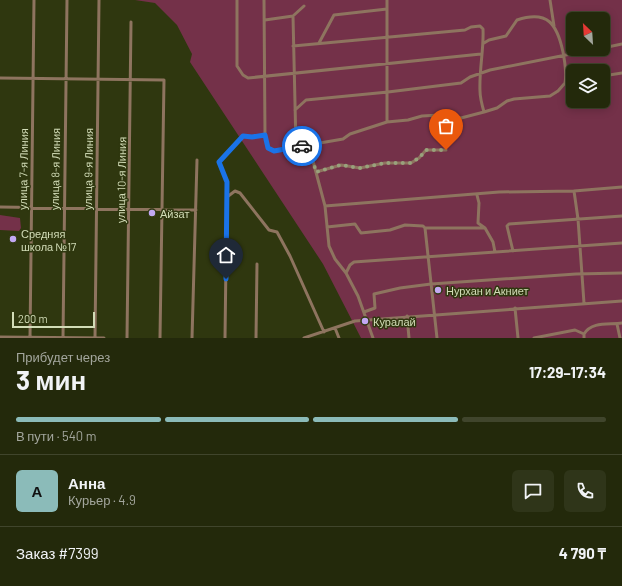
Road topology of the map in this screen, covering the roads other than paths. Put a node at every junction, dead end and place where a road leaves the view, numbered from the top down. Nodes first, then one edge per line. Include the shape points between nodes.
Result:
1 (34, 0) edge
2 (66, 0) edge
3 (99, 0) edge
4 (237, 0) edge
5 (264, 0) edge
6 (387, 0) edge
7 (550, 0) edge
8 (304, 6) dead end
9 (387, 9) junction
10 (293, 16) junction
11 (265, 20) junction
12 (132, 22) dead end
13 (554, 26) junction
14 (387, 37) junction
15 (319, 43) junction
16 (484, 43) junction
17 (622, 44) edge
18 (293, 46) junction
19 (610, 47) edge
20 (481, 54) junction
21 (566, 54) edge
22 (563, 55) junction
23 (388, 64) junction
24 (622, 72) edge
25 (480, 73) junction
26 (294, 74) junction
27 (610, 75) edge
28 (265, 76) junction
29 (0, 78) edge
30 (33, 79) junction
31 (65, 79) junction
32 (98, 80) junction
33 (131, 80) junction
34 (565, 83) joint
35 (388, 92) junction
36 (294, 110) junction
37 (484, 112) junction
38 (387, 122) junction
39 (265, 135) junction
40 (309, 146) junction
41 (296, 147) junction
42 (446, 150) dead end
43 (197, 160) dead end
44 (316, 172) junction
45 (622, 187) edge
46 (574, 191) junction
47 (477, 195) junction
48 (227, 197) junction
49 (31, 206) junction
50 (325, 206) junction
51 (0, 207) edge
52 (63, 208) junction
53 (97, 209) junction
54 (129, 209) junction
55 (162, 209) junction
56 (196, 210) junction
57 (622, 216) edge
58 (578, 219) junction
59 (327, 227) junction
60 (425, 228) junction
61 (485, 228) junction
62 (622, 243) edge
63 (580, 246) junction
64 (513, 251) junction
65 (495, 252) junction
66 (428, 257) junction
67 (257, 264) dead end
68 (622, 272) edge
69 (346, 273) junction
70 (582, 274) junction
71 (431, 284) junction
72 (622, 301) edge
73 (584, 303) junction
74 (515, 308) junction
75 (364, 312) junction
76 (434, 314) junction
77 (406, 316) junction
78 (367, 319) junction
79 (622, 323) edge
80 (617, 324) junction
81 (335, 328) junction
82 (324, 332) junction
83 (554, 334) junction
84 (584, 336) edge
85 (0, 337) edge
86 (315, 337) edge
87 (30, 338) edge
88 (63, 338) edge
89 (95, 338) edge
90 (104, 338) edge
91 (127, 338) edge
92 (160, 338) edge
93 (192, 338) edge
94 (225, 338) edge
95 (256, 338) edge
96 (304, 338) edge
97 (339, 338) edge
98 (373, 338) edge
99 (409, 338) edge
100 (437, 338) edge
101 (518, 338) edge
102 (534, 338) edge
103 (555, 338) edge
104 (620, 338) edge

1 - 30 street, улица 7-я Линия
2 - 31 street, улица 8-я Линия
3 - 32 street, улица 9-я Линия
4 - 28 street via 237,66 248,78
5 - 11 street
6 - 9 street
7 - 13 street
8 - 10 street
9 - 14 street
9 - 15 street via 334,15
10 - 11 street
10 - 18 street
11 - 28 street
12 - 33 street, улица 10-я Линия
13 - 16 street via 546,19 527,17 517,20 506,36
13 - 22 street via 559,35
14 - 15 street
14 - 16 street via 465,30 480,26 483,29
14 - 23 street
15 - 18 street
16 - 20 street
17 - 19 street
18 - 26 street
20 - 23 street
20 - 25 street
21 - 22 street
22 - 25 street
22 - 34 street via 567,71
23 - 26 street
23 - 35 street
24 - 27 street
25 - 35 street via 461,82
25 - 37 street via 480,93
26 - 28 street
26 - 36 street
28 - 39 street
29 - 30 street
30 - 31 street
30 - 49 street, улица 7-я Линия
31 - 32 street
31 - 52 street, улица 8-я Линия
32 - 33 street
32 - 53 street, улица 9-я Линия
33 - 54 street, улица 10-я Линия
33 - 55 street via 164,80
34 - 37 street via 550,96 514,99
35 - 36 street via 306,100
35 - 38 street
36 - 41 street
37 - 38 street via 461,118 440,114
38 - 40 street via 350,134 343,139
39 - 41 street via 270,150
39 - 48 street via 243,136 219,162 227,180
40 - 41 street
40 - 44 street
42 - 44 street via 426,150 410,163 385,163 360,168 341,165
43 - 56 street
44 - 50 street
45 - 46 street
46 - 47 street via 499,192
46 - 58 street
47 - 50 street
47 - 61 street via 478,223
48 - 82 street via 235,191 240,193 269,230 277,232
48 - 94 street
49 - 51 street
49 - 52 street
49 - 87 street, улица 7-я Линия
50 - 59 street
52 - 53 street
52 - 88 street, улица 8-я Линия
53 - 54 street
53 - 89 street, улица 9-я Линия
54 - 55 street
54 - 91 street, улица 10-я Линия
55 - 56 street
55 - 92 street
56 - 93 street
57 - 58 street
58 - 63 street
58 - 64 street via 509,224 507,226
59 - 60 street via 355,224 361,233 390,230 405,225
59 - 69 street via 329,246
60 - 61 street
60 - 66 street
61 - 65 street
62 - 63 street
63 - 64 street
63 - 70 street
64 - 65 street
65 - 66 street
66 - 69 street via 354,262
66 - 71 street
67 - 95 street
68 - 70 street
69 - 75 street
70 - 71 street
70 - 73 street
71 - 75 street via 374,294 375,308
71 - 76 street
72 - 73 street
73 - 74 street
74 - 76 street
74 - 101 street
75 - 78 street
76 - 77 street
76 - 100 street
77 - 78 street
77 - 99 street
78 - 81 street
78 - 98 street
79 - 80 street
80 - 84 street via 596,325
80 - 104 street
81 - 82 street
81 - 97 street
82 - 86 street
83 - 84 street via 575,330
83 - 102 street
83 - 103 street
85 - 87 street
86 - 96 street
87 - 88 street
88 - 89 street
89 - 90 street

